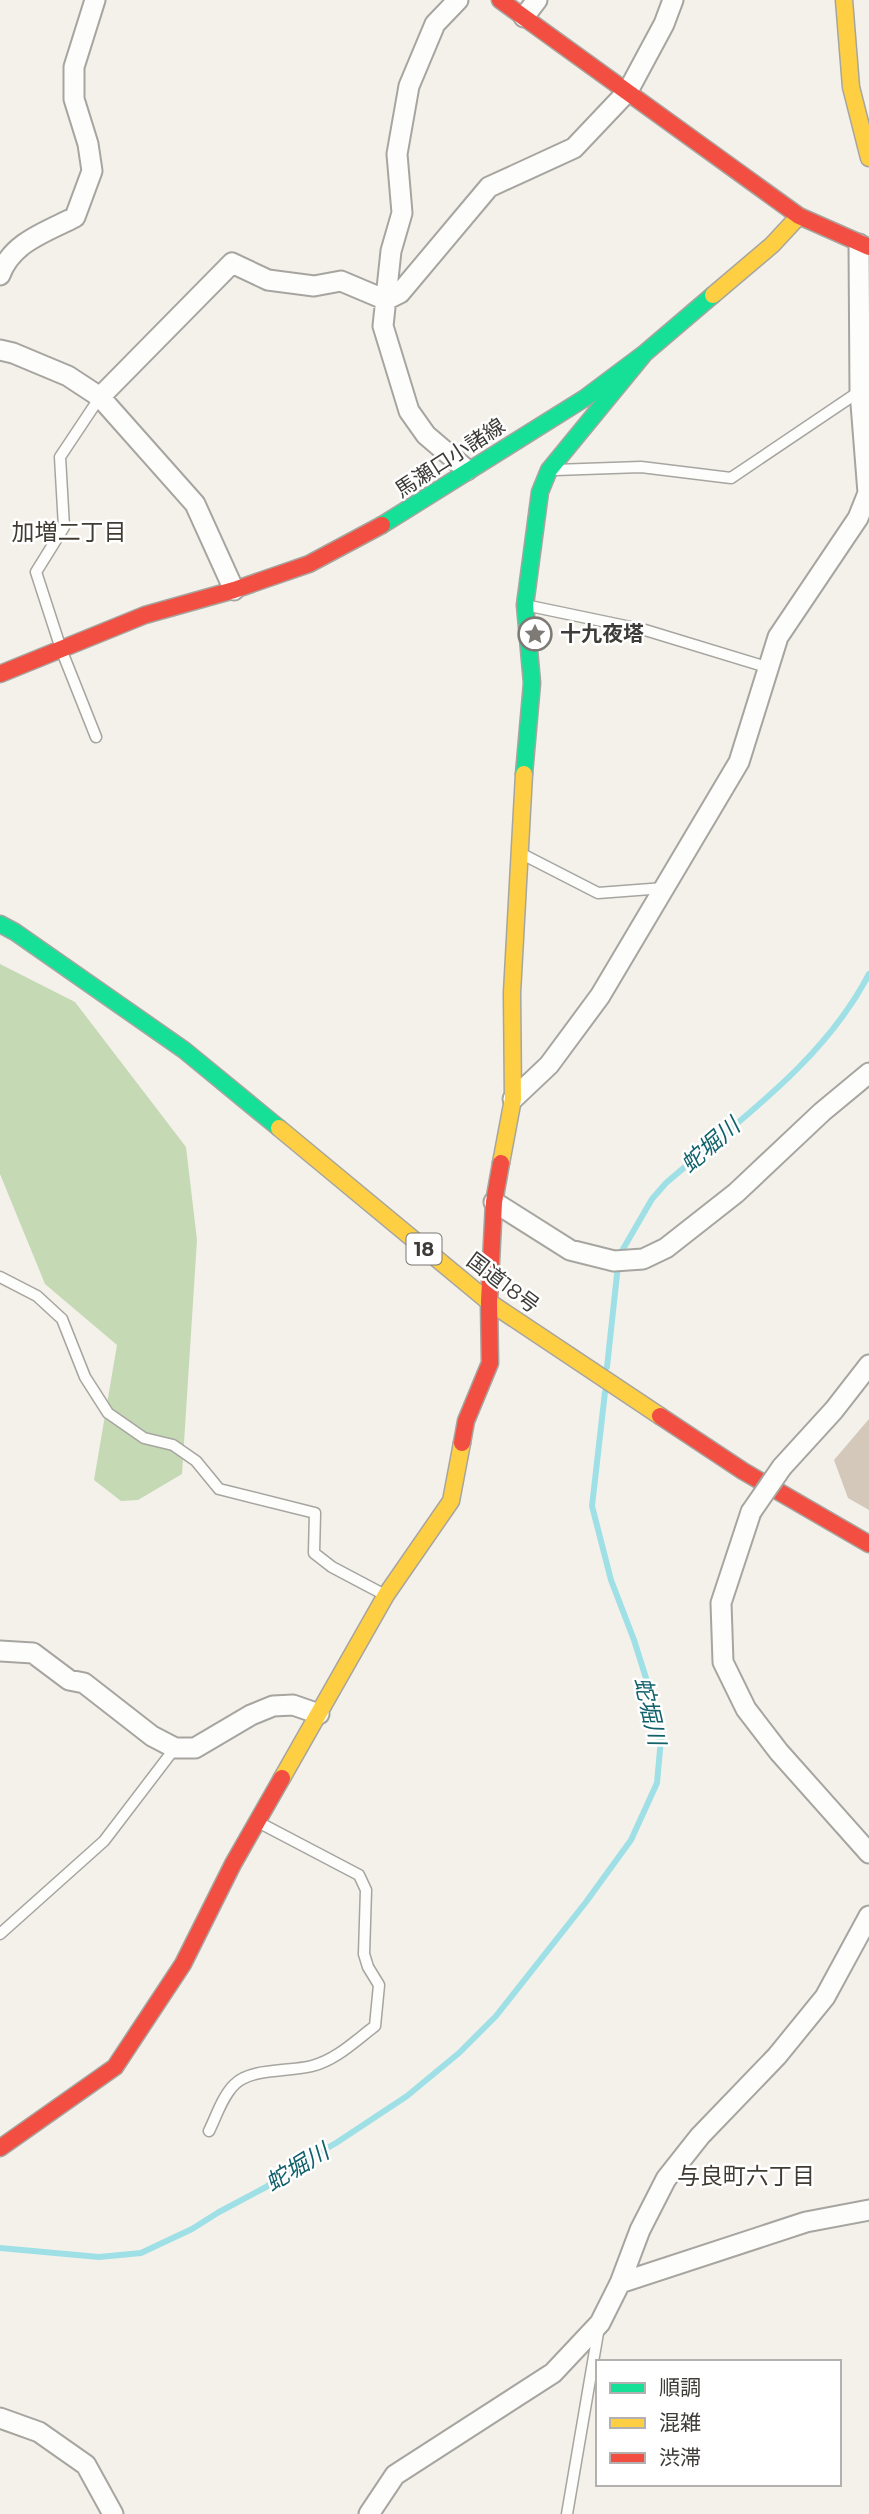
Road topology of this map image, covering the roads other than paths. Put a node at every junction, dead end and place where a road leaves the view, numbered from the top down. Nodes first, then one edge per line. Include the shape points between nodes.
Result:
1 (94, 0) edge
2 (458, 0) edge
3 (500, 0) edge
4 (537, 0) edge
5 (673, 0) edge
6 (844, 0) edge
7 (524, 18) junction
8 (628, 91) junction
9 (869, 158) edge
10 (799, 216) junction
11 (864, 246) edge
12 (0, 275) edge
13 (386, 300) junction
14 (0, 350) edge
15 (645, 353) junction
16 (860, 391) junction
17 (100, 397) junction
18 (467, 470) junction
19 (549, 470) junction
20 (234, 590) junction
21 (525, 605) junction
22 (61, 649) junction
23 (770, 668) junction
24 (0, 674) edge
25 (96, 737) dead end
26 (519, 852) junction
27 (664, 888) junction
28 (0, 924) edge
29 (869, 1073) edge
30 (513, 1099) junction
31 (494, 1202) junction
32 (0, 1277) edge
33 (489, 1302) junction
34 (869, 1364) edge
35 (869, 1544) edge
36 (386, 1595) junction
37 (0, 1651) edge
38 (319, 1714) junction
39 (175, 1748) junction
40 (258, 1822) junction
41 (869, 1853) edge
42 (869, 1916) edge
43 (0, 1934) edge
44 (209, 2131) dead end
45 (0, 2148) edge
46 (869, 2210) edge
47 (620, 2283) junction
48 (600, 2323) junction
49 (0, 2418) edge
50 (113, 2514) edge
51 (369, 2514) edge
52 (567, 2514) edge

1 - 12 street via 74,67 74,99 92,171 75,217 23,243 4,262
2 - 13 street via 435,24 409,86 397,154 402,213 391,251
3 - 7 main road
4 - 7 street
5 - 8 street
6 - 9 main road via 851,88
7 - 8 main road
8 - 10 main road
8 - 13 street via 574,148 489,187 400,293
10 - 11 main road
10 - 15 main road, 馬瀬口小諸線 via 772,245
11 - 16 street
13 - 17 street via 341,281 314,286 268,280 232,263
13 - 18 street via 383,326 410,411 426,435
14 - 17 street via 68,376
15 - 18 main road, 馬瀬口小諸線 via 585,398
15 - 19 main road
16 - 19 lane via 731,478 641,467
16 - 23 street via 868,493 858,518 778,637
17 - 20 street via 195,505
17 - 22 lane via 60,457 64,527 36,572
18 - 20 main road, 馬瀬口小諸線 via 395,518 309,564
19 - 21 main road via 540,492
20 - 22 main road, 馬瀬口小諸線 via 145,615
21 - 23 lane via 645,630
21 - 26 main road via 532,683
22 - 24 main road, 馬瀬口小諸線
22 - 25 lane
23 - 27 street via 739,762
26 - 27 lane via 598,893
26 - 30 main road via 512,993
27 - 30 street via 600,996 550,1065
28 - 33 main road, 国道18号 / 18 via 184,1050
29 - 31 street via 736,1193 666,1248 643,1259 614,1261 570,1250
30 - 31 main road
31 - 33 main road
32 - 36 lane via 37,1296 62,1319 85,1377 108,1413 144,1438 173,1445 196,1461 219,1489 315,1513 314,1553
33 - 35 main road, 国道18号 / 18 via 743,1471
33 - 36 main road via 490,1363 466,1421 451,1500
34 - 41 street, bridge via 782,1467 751,1512 720,1603 723,1662 746,1709
36 - 38 main road
37 - 39 street via 33,1653
38 - 39 street via 293,1705 273,1706 195,1748
38 - 40 main road
39 - 43 lane via 103,1841
40 - 44 lane via 359,1875 366,1890 364,1954 379,1985 375,2026 332,2059 313,2066 249,2073 233,2085
40 - 45 main road via 183,1964 115,2067
42 - 47 street via 825,1997 666,2179
46 - 47 street via 806,2222
47 - 48 street
48 - 51 street via 553,2374 395,2476
48 - 52 lane
49 - 50 street via 39,2432 86,2465

